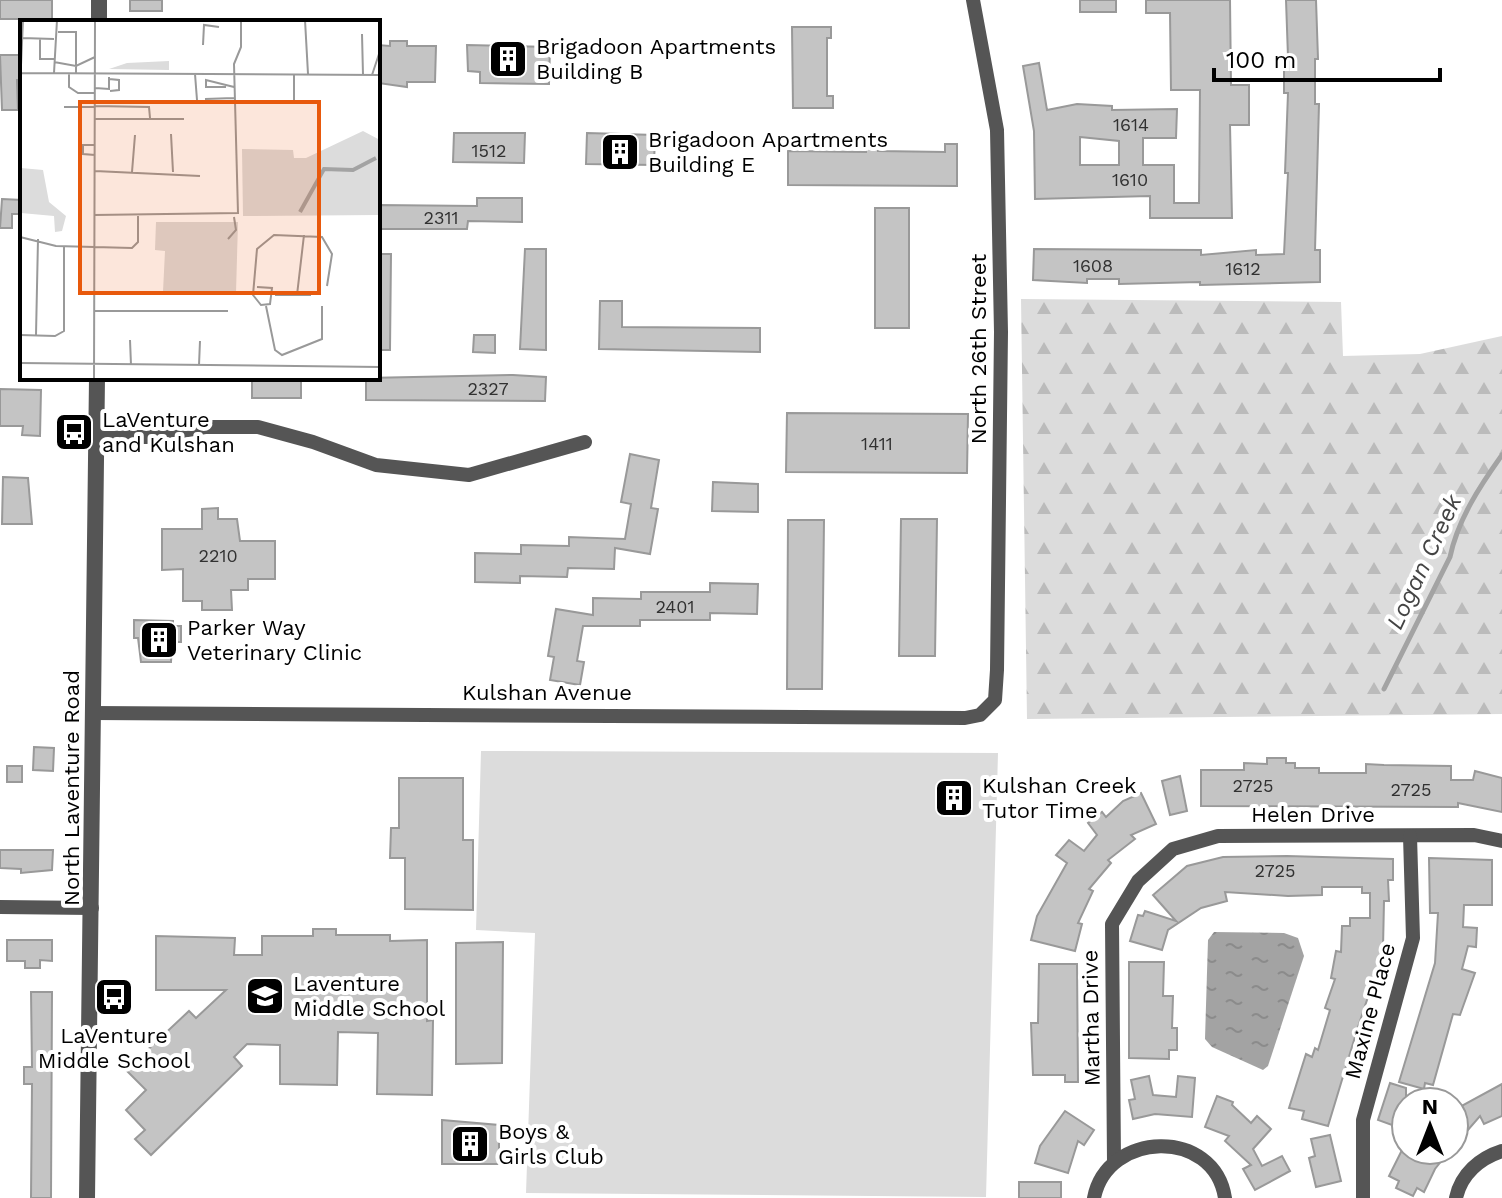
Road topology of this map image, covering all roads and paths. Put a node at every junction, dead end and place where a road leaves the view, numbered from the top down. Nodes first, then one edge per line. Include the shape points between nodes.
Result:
1 (973, 0) edge
2 (97, 380) edge
3 (96, 437) junction
4 (585, 442) dead end
5 (995, 700) joint
6 (93, 713) junction
7 (1410, 836) junction
8 (1502, 841) edge
9 (1138, 881) joint
10 (0, 907) edge
11 (92, 908) junction
12 (1502, 1151) edge
13 (1114, 1161) junction
14 (87, 1198) edge
15 (1094, 1198) edge
16 (1225, 1198) edge
17 (1363, 1198) edge
18 (1456, 1198) edge

1 - 5 street, North 26th Street via 997,130 1001,332
2 - 3 street, North Laventure Road
3 - 4 street via 258,427 376,465 469,475
3 - 6 street, North Laventure Road
5 - 6 street, Kulshan Avenue via 980,715 965,718
6 - 11 street, North Laventure Road
7 - 8 street, Helen Drive via 1474,835
7 - 9 street, Helen Drive via 1218,836 1173,849
7 - 17 street, Maxine Place via 1413,938 1363,1120
9 - 13 street, Martha Drive via 1112,924
10 - 11 street
11 - 14 street, North Laventure Road
12 - 18 street via 1470,1169
13 - 15 street via 1096,1184
13 - 16 street via 1137,1148 1163,1144 1188,1151 1210,1166

